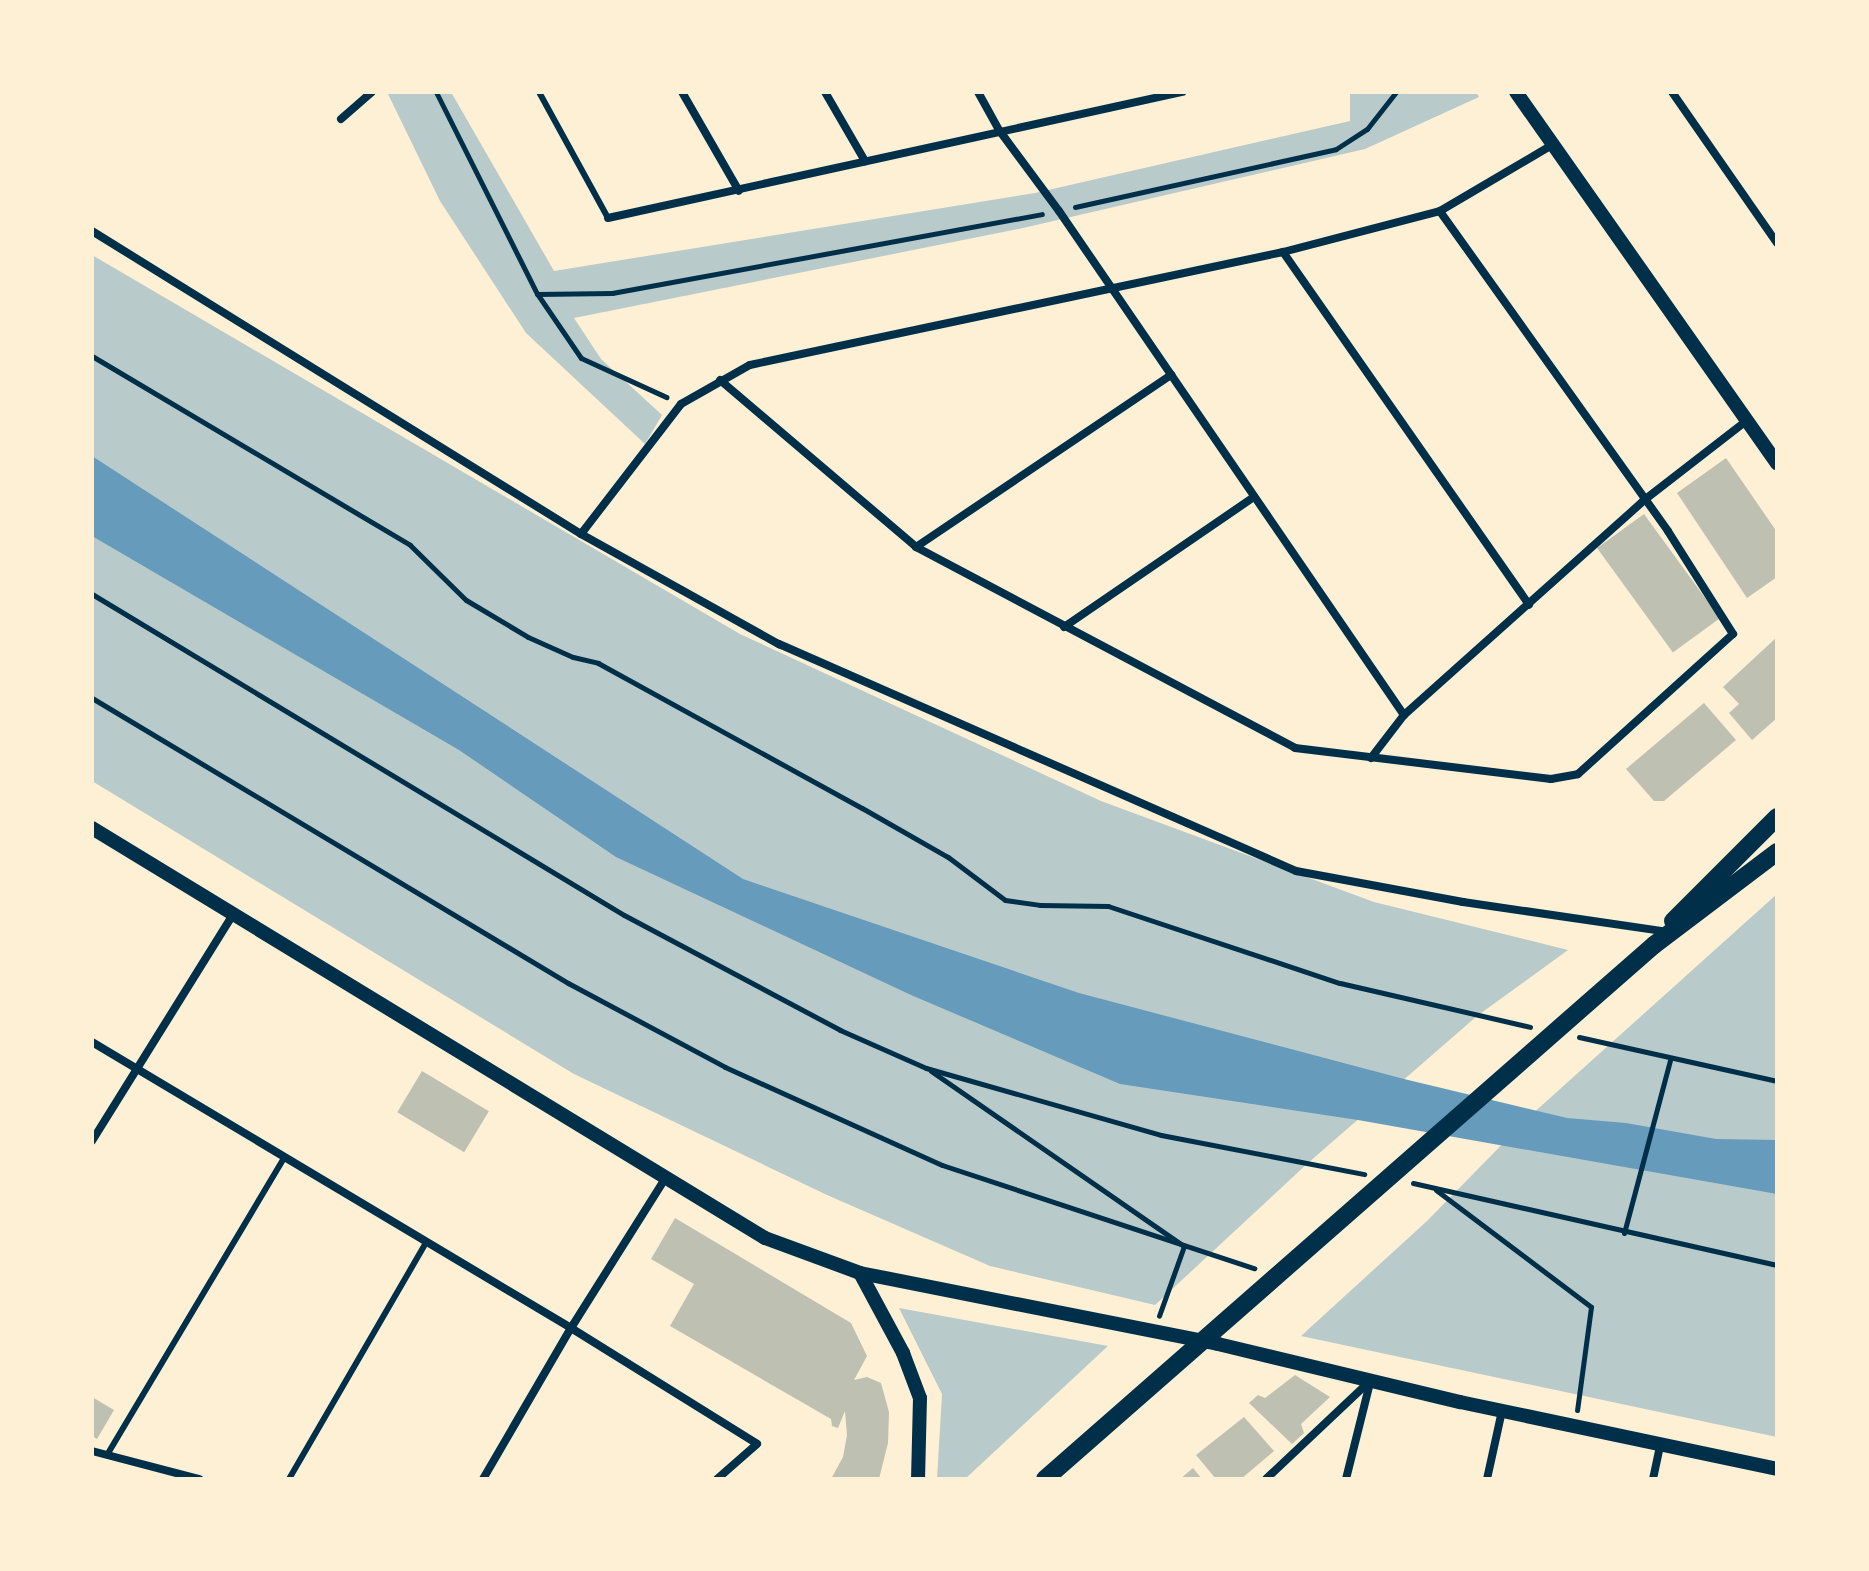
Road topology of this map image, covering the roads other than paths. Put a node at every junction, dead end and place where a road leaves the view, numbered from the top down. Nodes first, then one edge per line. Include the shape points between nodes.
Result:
1 (372, 92) edge
2 (539, 92) edge
3 (682, 92) edge
4 (825, 92) edge
5 (978, 92) edge
6 (1182, 92) edge
7 (1516, 92) edge
8 (1672, 92) edge
9 (1156, 95) edge
10 (341, 119) dead end
11 (999, 130) junction
12 (1552, 145) junction
13 (865, 161) junction
14 (739, 191) junction
15 (1440, 211) junction
16 (608, 218) joint
17 (92, 231) edge
18 (1777, 243) edge
19 (1283, 252) junction
20 (1111, 288) junction
21 (1171, 375) junction
22 (720, 380) junction
23 (1746, 421) junction
24 (1777, 463) edge
25 (1254, 497) junction
26 (1643, 501) junction
27 (581, 534) junction
28 (916, 547) junction
29 (1529, 605) junction
30 (1064, 627) junction
31 (1404, 715) junction
32 (1371, 758) junction
33 (1777, 817) edge
34 (92, 828) edge
35 (1777, 852) edge
36 (234, 913) junction
37 (1659, 938) junction
38 (92, 1042) edge
39 (135, 1069) junction
40 (92, 1141) edge
41 (284, 1158) junction
42 (665, 1179) junction
43 (426, 1243) junction
44 (860, 1273) junction
45 (571, 1328) junction
46 (1370, 1380) junction
47 (1502, 1411) junction
48 (1660, 1445) junction
49 (92, 1451) edge
50 (107, 1455) junction
51 (1777, 1469) edge
52 (199, 1479) edge
53 (289, 1479) edge
54 (483, 1479) edge
55 (717, 1479) edge
56 (918, 1479) edge
57 (1045, 1479) edge
58 (1266, 1479) edge
59 (1346, 1479) edge
60 (1487, 1479) edge
61 (1653, 1479) edge

1 - 10 street
2 - 16 lane
3 - 14 street
4 - 13 street
5 - 11 street
6 - 9 street
7 - 12 street
8 - 18 street
9 - 11 street
11 - 13 street
11 - 20 street
12 - 15 street
12 - 23 street
13 - 14 street
14 - 16 street
15 - 19 street
15 - 26 street
17 - 27 street
19 - 20 street
19 - 29 street
20 - 21 street
20 - 22 street via 750,365
21 - 25 street
21 - 28 street
22 - 27 street via 681,404
22 - 28 street
23 - 24 street
23 - 26 street
25 - 30 street
25 - 31 street
26 - 29 street
26 - 32 street via 1733,634 1578,774 1551,779
27 - 37 street via 779,644 1296,871
28 - 30 street
29 - 31 street
30 - 32 street via 1295,748
31 - 32 street
33 - 37 main road
34 - 36 street
35 - 37 main road
36 - 39 street
36 - 42 street
37 - 57 main road
38 - 39 street
39 - 40 street
39 - 41 street
41 - 43 street
41 - 50 lane
42 - 44 street via 765,1238
42 - 45 street
43 - 45 street
43 - 53 lane
44 - 46 street via 1154,1330
44 - 56 street via 903,1353 920,1398
45 - 54 street
45 - 55 street via 757,1444
46 - 47 street
46 - 58 street
46 - 59 street
47 - 48 street
47 - 60 street
48 - 51 street
48 - 61 street
49 - 50 street
50 - 52 street

